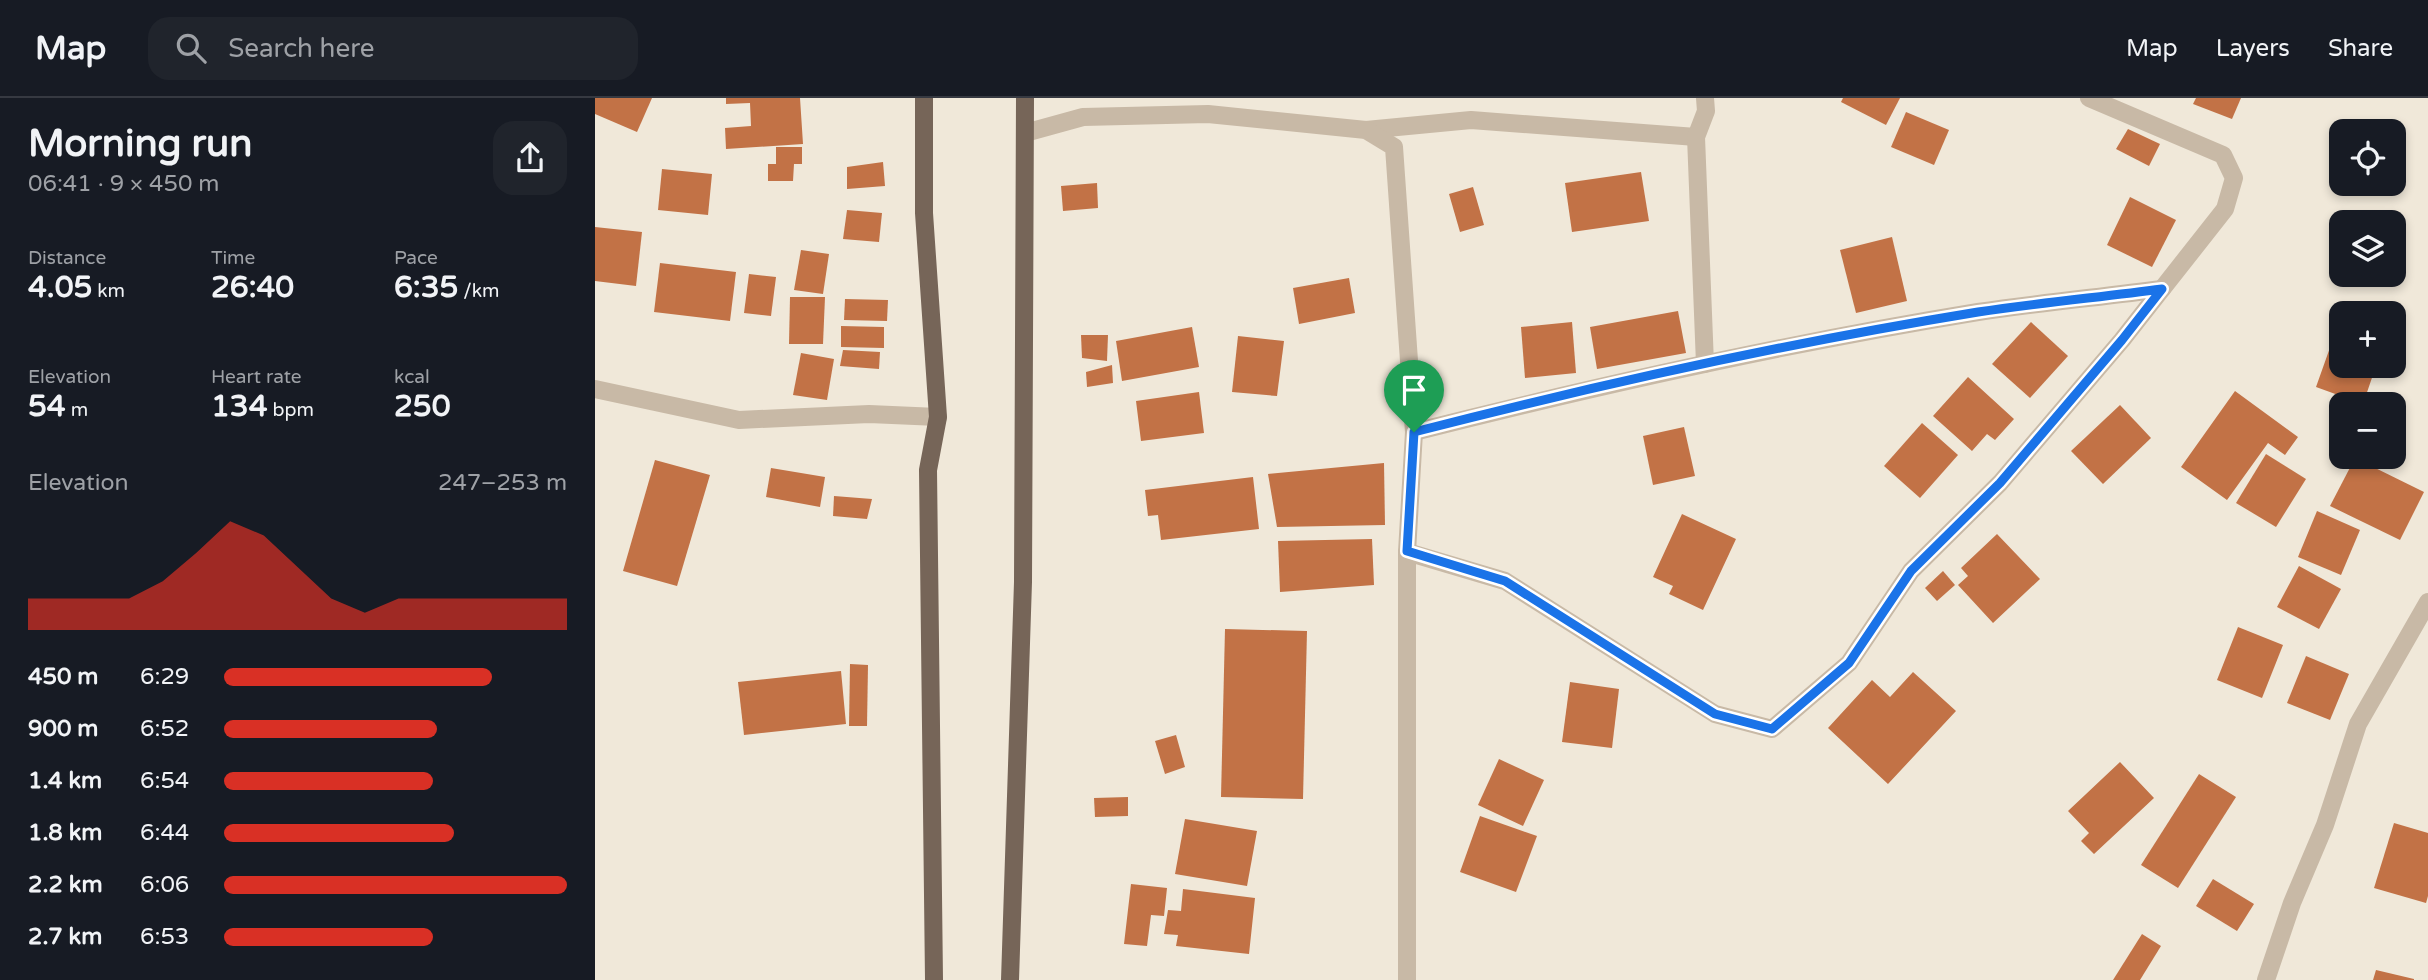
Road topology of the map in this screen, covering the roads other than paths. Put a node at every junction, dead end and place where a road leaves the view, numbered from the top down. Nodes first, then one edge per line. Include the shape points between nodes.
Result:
1 (924, 98) edge
2 (1025, 98) edge
3 (1705, 98) edge
4 (2089, 98) edge
5 (1366, 130) junction
6 (1025, 133) junction
7 (1696, 137) junction
8 (2162, 289) junction
9 (1705, 364) junction
10 (595, 390) edge
11 (938, 417) junction
12 (1414, 432) junction
13 (1407, 551) junction
14 (2428, 602) edge
15 (934, 980) edge
16 (1010, 980) edge
17 (1406, 980) edge
18 (2266, 980) edge

1 - 11 main road via 924,213
2 - 6 main road
3 - 7 street via 1706,111
4 - 8 street via 2224,155 2234,178 2225,209
5 - 6 street via 1208,114 1083,117
5 - 7 street via 1471,120
5 - 12 street via 1394,147
6 - 16 main road via 1023,582
7 - 9 street
8 - 9 street via 1980,312
8 - 13 street via 2000,483 1911,571 1849,663 1772,729 1715,714 1505,581
9 - 12 street
10 - 11 street via 739,420 869,414
11 - 15 main road via 928,470
12 - 13 street
13 - 17 street
14 - 18 street via 2358,724

